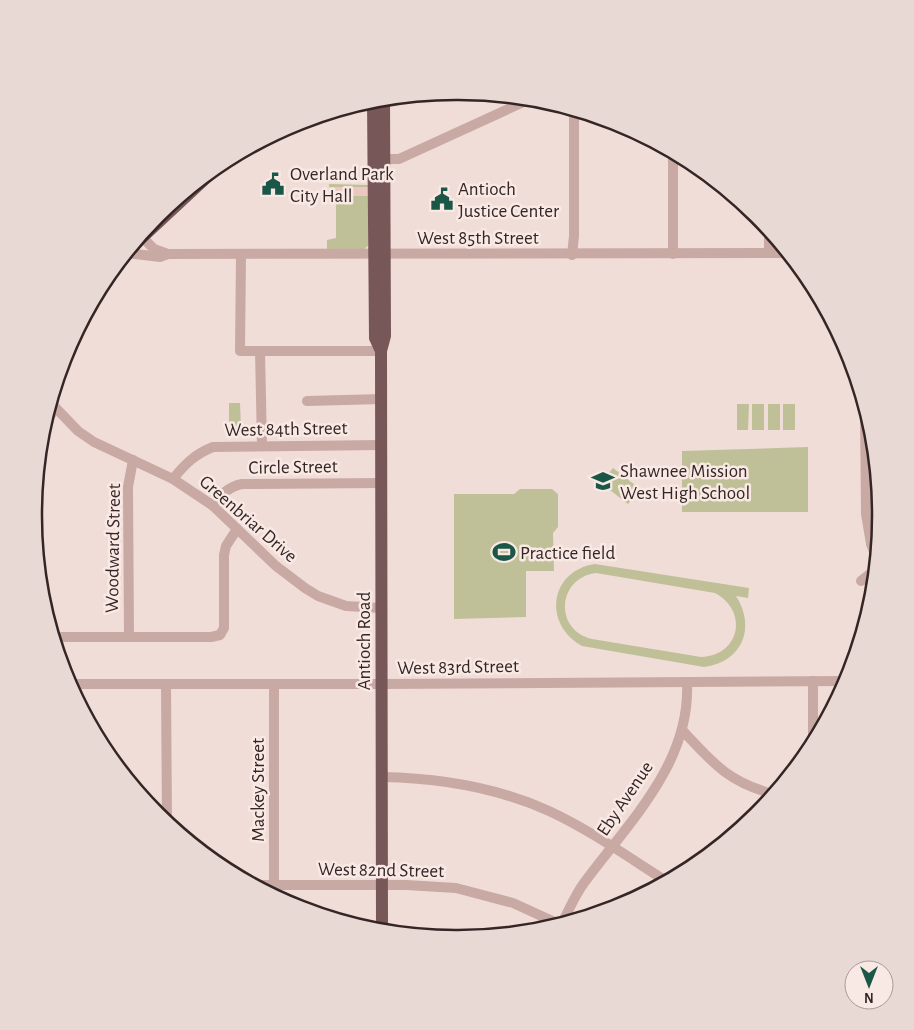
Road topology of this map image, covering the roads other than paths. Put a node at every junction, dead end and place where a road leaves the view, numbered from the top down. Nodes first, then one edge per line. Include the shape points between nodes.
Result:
1 (517, 105) edge
2 (383, 107) edge
3 (374, 109) edge
4 (574, 118) edge
5 (379, 159) junction
6 (673, 161) edge
7 (769, 242) edge
8 (144, 243) edge
9 (769, 253) junction
10 (778, 253) edge
11 (135, 254) edge
12 (168, 254) junction
13 (572, 254) junction
14 (673, 254) junction
15 (241, 255) junction
16 (379, 255) junction
17 (260, 351) junction
18 (381, 351) junction
19 (382, 399) junction
20 (307, 400) dead end
21 (57, 410) edge
22 (865, 443) edge
23 (382, 445) junction
24 (262, 446) junction
25 (133, 460) junction
26 (173, 479) junction
27 (382, 483) junction
28 (212, 505) junction
29 (238, 529) junction
30 (871, 543) edge
31 (867, 576) edge
32 (861, 581) dead end
33 (382, 608) junction
34 (61, 637) edge
35 (129, 637) junction
36 (813, 681) junction
37 (837, 681) edge
38 (687, 682) junction
39 (79, 684) edge
40 (274, 684) junction
41 (382, 684) junction
42 (166, 685) junction
43 (815, 724) edge
44 (683, 731) junction
45 (382, 777) junction
46 (766, 792) edge
47 (167, 811) edge
48 (612, 848) junction
49 (659, 877) edge
50 (382, 885) junction
51 (274, 887) edge
52 (280, 890) edge
53 (566, 914) edge
54 (549, 919) edge
55 (382, 923) edge

1 - 5 street via 399,159
2 - 5 main road, Antioch Road
3 - 5 main road, Antioch Road
4 - 13 street
5 - 16 main road, Antioch Road
6 - 14 street
7 - 9 street
8 - 12 street, West 85th Street
9 - 10 street, West 85th Street
9 - 14 street, West 85th Street
11 - 12 street, West 85th Street via 160,257
12 - 15 street, West 85th Street
13 - 14 street, West 85th Street
13 - 16 street, West 85th Street
15 - 16 street, West 85th Street
15 - 17 street via 240,351
16 - 18 main road, Antioch Road via 385,336
17 - 18 street
17 - 24 street
18 - 19 main road, Antioch Road
19 - 20 street
19 - 23 main road, Antioch Road
21 - 25 street, Greenbriar Drive via 94,442
22 - 30 street via 866,514
23 - 24 street, West 84th Street
23 - 27 main road, Antioch Road
24 - 26 street, West 84th Street via 225,446 201,451
25 - 26 street, Greenbriar Drive
25 - 35 street, Woodward Street via 128,487
26 - 28 street, Greenbriar Drive
27 - 28 street, Circle Street via 242,484 223,493
27 - 33 main road, Antioch Road
28 - 29 street, Greenbriar Drive
29 - 33 street, Greenbriar Drive via 276,566 318,596 346,606
29 - 35 street via 226,546 224,555 224,628 220,635
31 - 32 street
33 - 41 main road, Antioch Road
34 - 35 street
36 - 37 street, West 83rd Street
36 - 38 street, West 83rd Street
36 - 43 street
38 - 41 street, West 83rd Street
38 - 44 street, Eby Avenue
39 - 42 street, West 83rd Street
40 - 41 street, West 83rd Street
40 - 42 street, West 83rd Street
40 - 51 street, Mackey Street
41 - 45 main road, Antioch Road
42 - 47 street
44 - 46 street via 728,776
44 - 48 street, Eby Avenue via 660,781
45 - 48 street via 484,788 548,811
45 - 50 main road, Antioch Road
48 - 49 street
48 - 53 street, Eby Avenue via 583,885
50 - 52 street, West 82nd Street
50 - 54 street, West 82nd Street via 456,888 513,903
50 - 55 main road, Antioch Road

